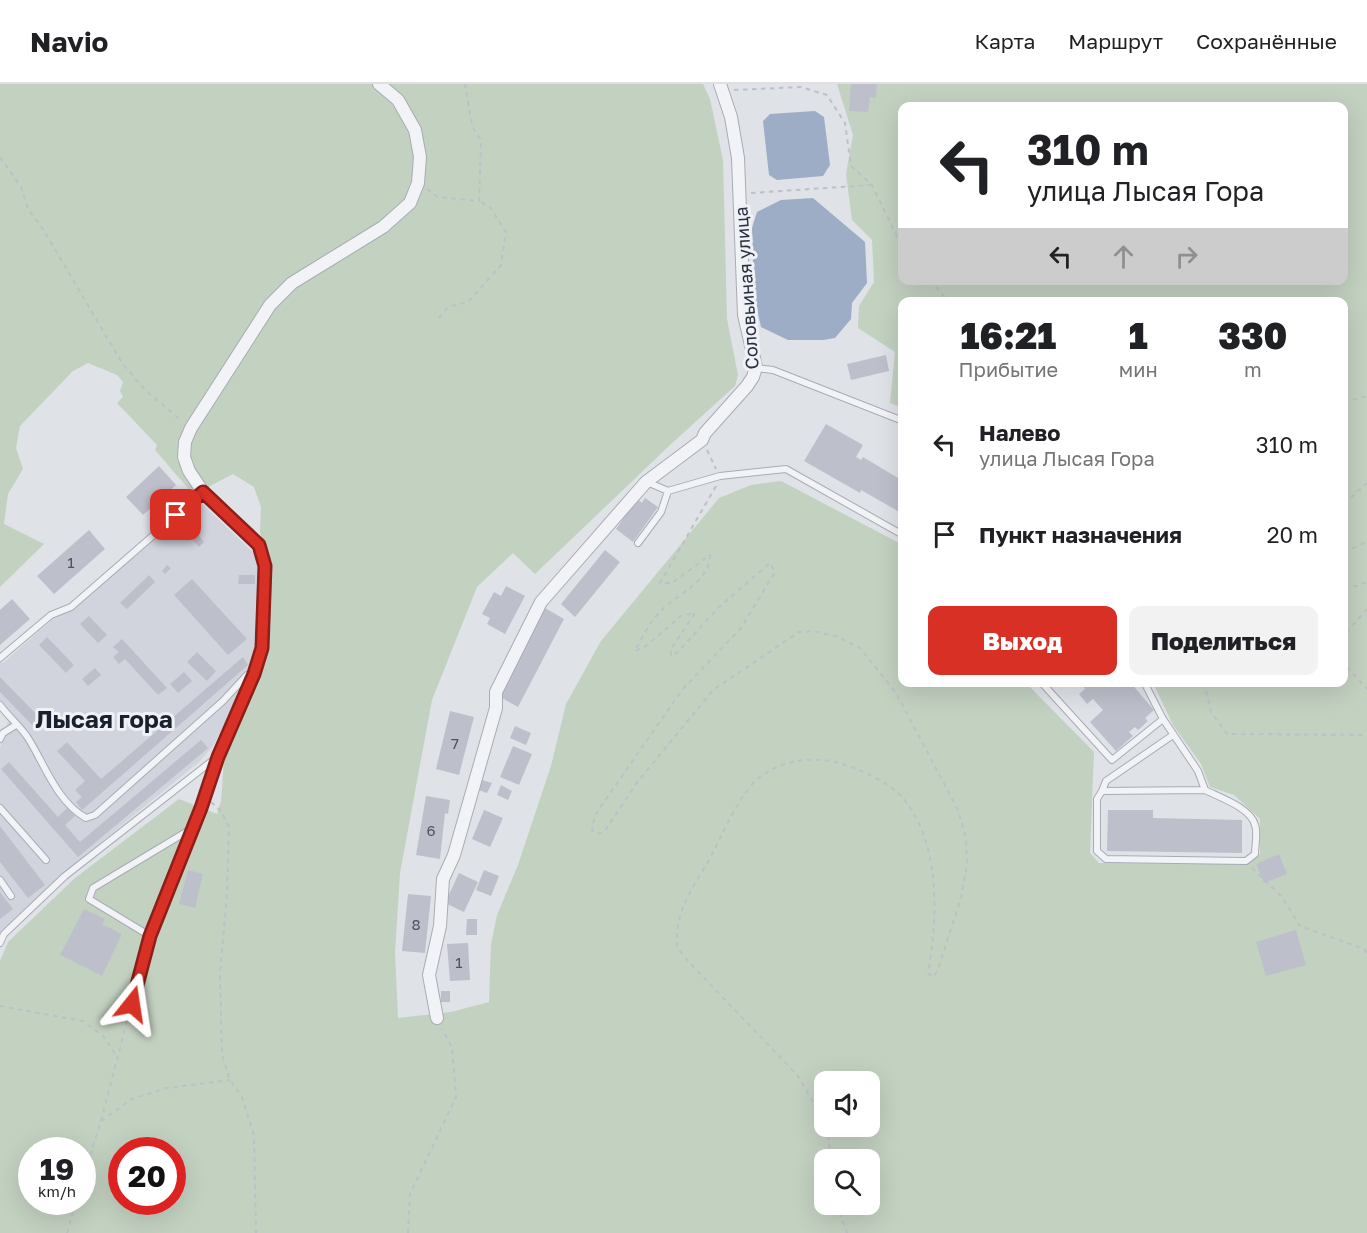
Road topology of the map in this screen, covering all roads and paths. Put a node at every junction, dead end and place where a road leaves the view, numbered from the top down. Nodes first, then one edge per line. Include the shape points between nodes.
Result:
1 (379, 84) edge
2 (465, 84) edge
3 (721, 87) edge
4 (0, 157) edge
5 (418, 183) junction
6 (872, 185) junction
7 (739, 193) junction
8 (479, 201) junction
9 (898, 239) edge
10 (934, 285) edge
11 (945, 297) edge
12 (439, 318) dead end
13 (756, 367) junction
14 (1367, 396) edge
15 (1348, 401) edge
16 (898, 419) edge
17 (191, 428) junction
18 (702, 440) junction
19 (720, 476) junction
20 (646, 482) junction
21 (1367, 483) edge
22 (668, 491) junction
23 (203, 492) junction
24 (1348, 500) edge
25 (898, 532) edge
26 (1367, 542) edge
27 (638, 543) dead end
28 (1348, 550) edge
29 (1367, 582) edge
30 (1348, 585) edge
31 (1367, 609) edge
32 (1348, 631) edge
33 (0, 658) edge
34 (1348, 668) edge
35 (254, 674) junction
36 (1046, 687) edge
37 (1147, 687) edge
38 (1205, 687) edge
39 (1367, 689) edge
40 (0, 705) edge
41 (1163, 719) junction
42 (16, 725) junction
43 (1173, 735) junction
44 (1367, 735) edge
45 (0, 739) edge
46 (218, 757) junction
47 (1102, 790) junction
48 (1204, 790) junction
49 (205, 796) junction
50 (0, 807) edge
51 (191, 829) junction
52 (46, 860) dead end
53 (1246, 861) junction
54 (0, 880) edge
55 (11, 896) dead end
56 (150, 936) junction
57 (0, 943) edge
58 (1367, 953) edge
59 (132, 1004) joint
60 (0, 1006) edge
61 (437, 1018) joint
62 (117, 1056) junction
63 (230, 1080) junction
64 (814, 1104) edge
65 (101, 1121) junction
66 (96, 1137) edge
67 (72, 1215) edge
68 (841, 1215) edge
69 (67, 1233) edge
70 (256, 1233) edge
71 (408, 1233) edge
72 (847, 1233) edge

1 - 5 street via 398,100 415,130 420,157
2 - 8 path via 472,126 481,141
3 - 6 path via 801,87 827,95 845,123 851,166
3 - 7 street, Соловьиная улица via 738,158
4 - 17 path via 122,363 146,391
5 - 8 path via 438,197
5 - 17 street via 410,203 383,227 292,283 270,304
6 - 7 path
6 - 9 path
7 - 13 street, Соловьиная улица via 744,315
8 - 12 path via 489,207 506,232 501,265 468,302 448,307
10 - 11 path
13 - 16 lane via 773,370
13 - 18 street, Соловьиная улица via 747,386
14 - 15 path
17 - 23 street via 184,458
18 - 19 path
18 - 20 street, Соловьиная улица
19 - 22 lane
19 - 25 lane via 786,469
19 - 64 path via 660,582 672,583 710,555 710,565 657,614 635,651 681,616 695,613 671,649 671,656 770,563 775,572 741,628 682,690 596,815 592,830 597,834 604,832 636,784 713,690 800,632 812,631 836,636 860,648 896,693 958,810 966,838 967,864 961,898 932,977 928,973 933,946 934,889 928,853 918,824 902,797 852,766 817,758 783,763 754,781 731,813 686,899 678,921 676,945 798,1076
20 - 22 lane
20 - 61 street, Соловьиная улица via 541,602 496,692 496,708 454,855 443,879 440,926 429,975
21 - 24 path
22 - 27 lane via 661,512
23 - 33 lane via 70,607 51,615
23 - 35 street via 259,545 265,566 262,648
26 - 28 path
29 - 30 path
31 - 32 path
34 - 39 path
35 - 42 lane via 247,675 95,815 86,818 76,813 47,775 27,736
35 - 46 street
36 - 41 lane via 1112,759
37 - 41 lane
38 - 44 path via 1211,712 1227,734
40 - 42 lane
41 - 43 lane
42 - 45 lane
43 - 47 lane via 1106,781
43 - 48 lane via 1198,771
46 - 49 lane
46 - 57 lane via 65,876 4,934
47 - 48 lane
47 - 53 lane via 1097,800 1097,851 1106,859
48 - 53 lane via 1233,803 1256,824 1255,854
49 - 51 lane
49 - 63 path via 221,811 229,827 220,973 222,1055
50 - 52 lane
51 - 56 lane
51 - 56 lane via 93,888 89,899
53 - 58 path via 1282,897 1300,926
54 - 55 lane
56 - 59 lane
59 - 62 path
60 - 62 path via 83,1021 103,1036
61 - 71 path via 452,1047 456,1097 410,1194
62 - 65 path
63 - 65 path via 167,1088 132,1100
63 - 70 path via 242,1097 254,1135
65 - 66 path
67 - 69 path
68 - 72 path

